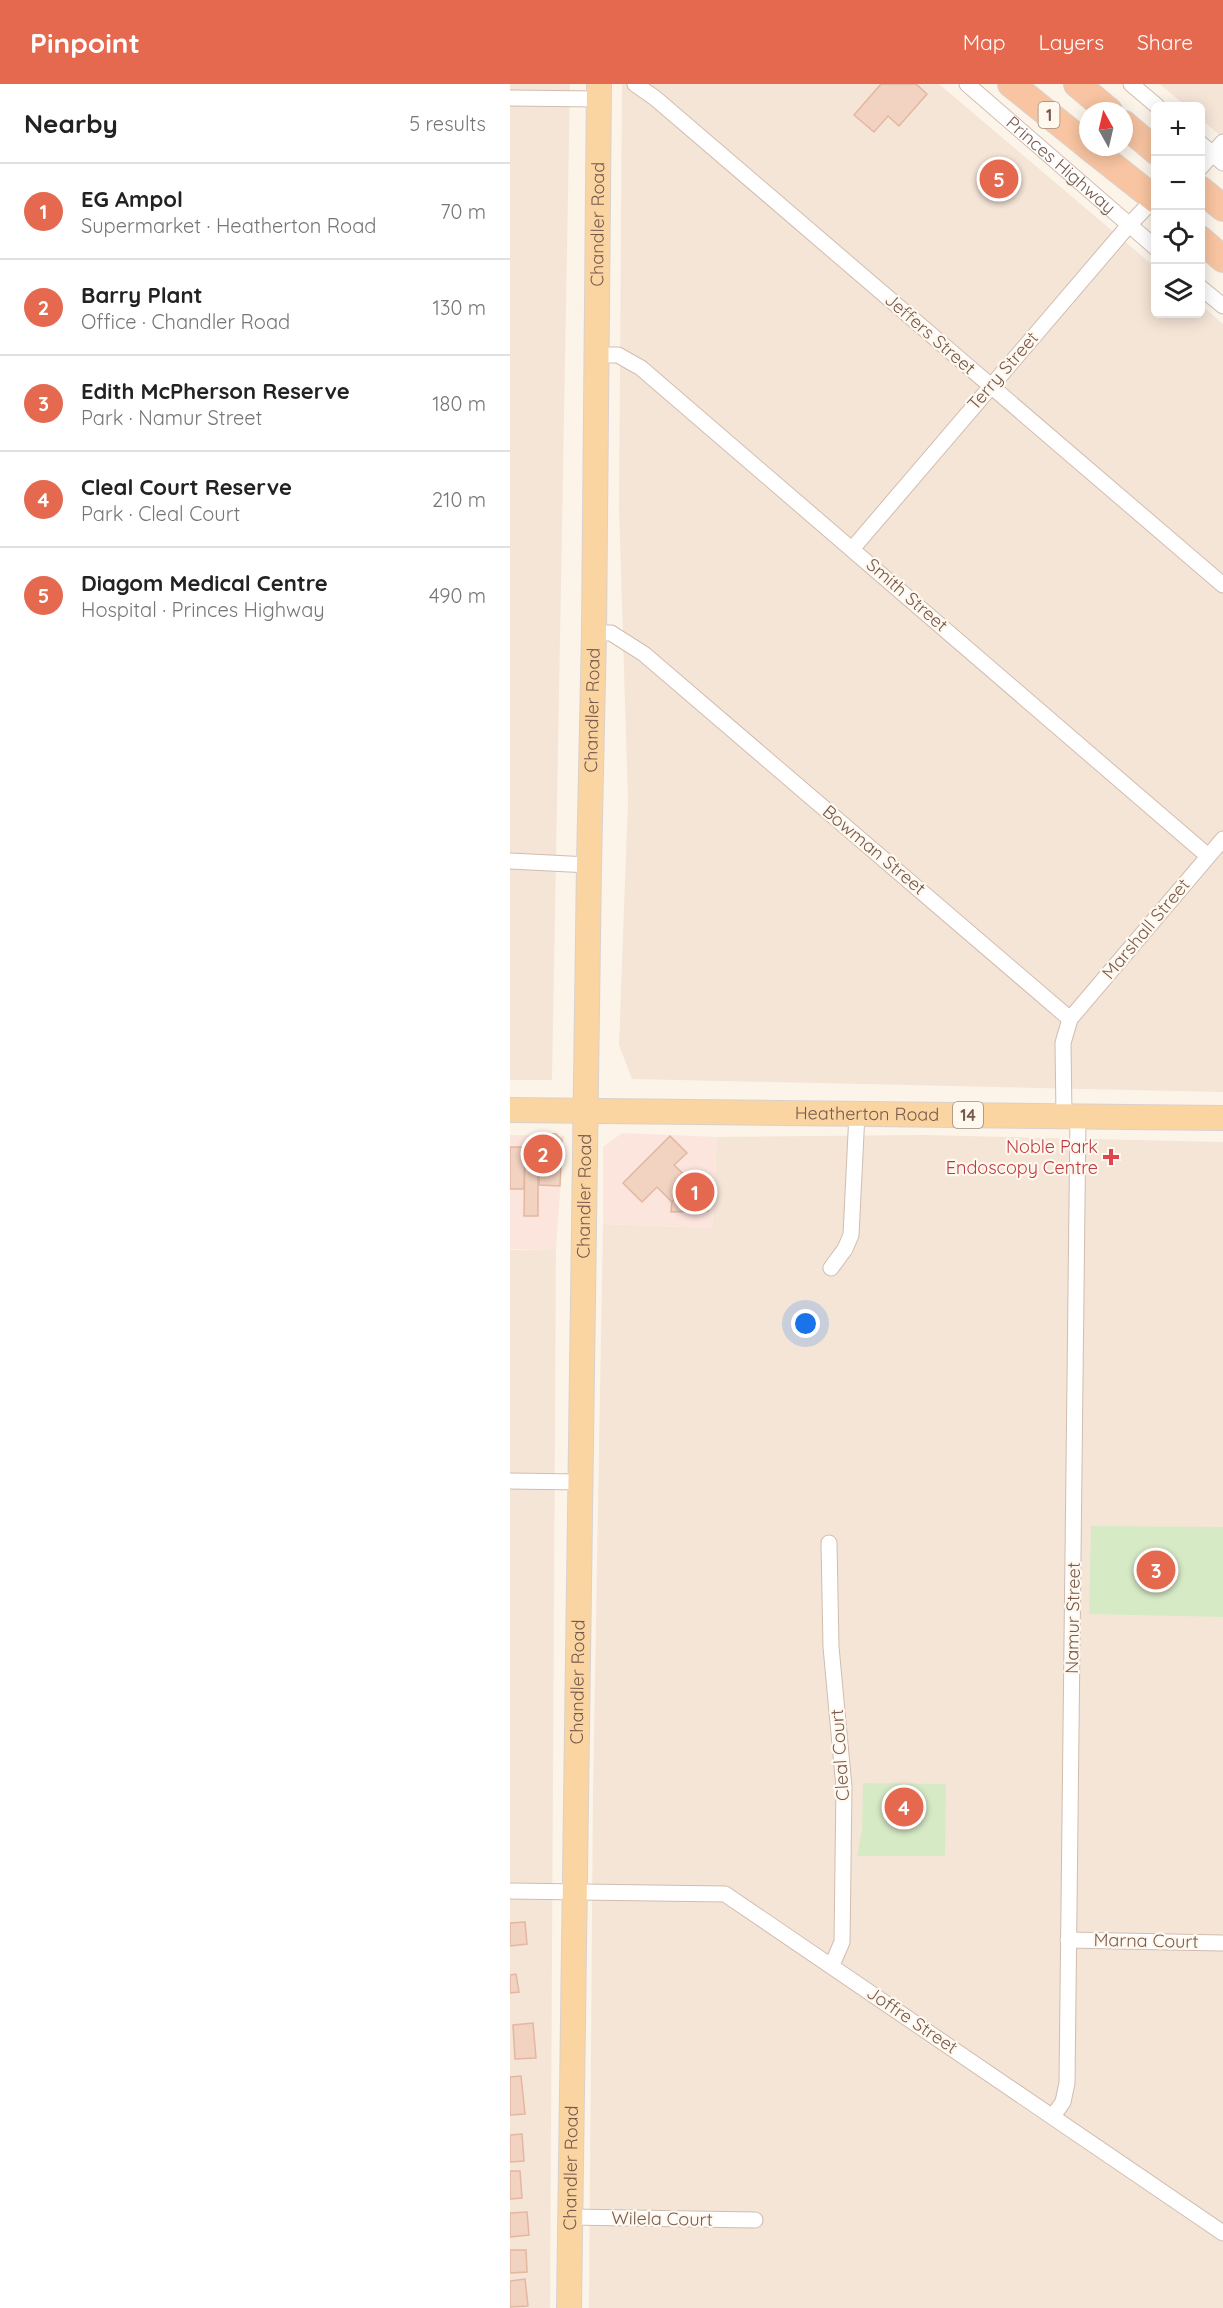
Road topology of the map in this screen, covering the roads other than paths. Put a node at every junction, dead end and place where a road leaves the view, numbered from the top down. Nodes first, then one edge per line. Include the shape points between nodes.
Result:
1 (635, 84) edge
2 (967, 84) edge
3 (1011, 84) edge
4 (1077, 84) edge
5 (1131, 84) edge
6 (599, 92) edge
7 (510, 98) edge
8 (1098, 102) edge
9 (1152, 102) edge
10 (1133, 132) edge
11 (1079, 138) edge
12 (1223, 142) edge
13 (1205, 147) edge
14 (1151, 148) edge
15 (1101, 156) edge
16 (1218, 158) edge
17 (1205, 193) edge
18 (1151, 196) edge
19 (1151, 203) edge
20 (1223, 208) edge
21 (1129, 225) junction
22 (1151, 244) edge
23 (1205, 244) edge
24 (1223, 259) edge
25 (1205, 291) edge
26 (1223, 306) edge
27 (595, 355) junction
28 (990, 386) junction
29 (853, 548) junction
30 (1223, 585) edge
31 (594, 633) junction
32 (1223, 839) edge
33 (1208, 856) junction
34 (510, 861) edge
35 (589, 866) junction
36 (1070, 1019) junction
37 (510, 1110) edge
38 (585, 1110) junction
39 (857, 1113) junction
40 (1071, 1116) junction
41 (1223, 1118) edge
42 (831, 1268) dead end
43 (510, 1481) edge
44 (580, 1482) junction
45 (829, 1543) dead end
46 (510, 1891) edge
47 (574, 1892) junction
48 (1068, 1940) junction
49 (1223, 1943) edge
50 (832, 1965) junction
51 (1053, 2116) junction
52 (570, 2217) junction
53 (755, 2220) dead end
54 (1223, 2233) edge
55 (569, 2308) edge

1 - 28 street, Jeffers Street
2 - 21 street, Princes Highway
3 - 11 highway, Princes Highway / 1
4 - 8 highway, 1
5 - 9 street
6 - 7 street
6 - 27 main road, Chandler Road
10 - 14 highway
12 - 16 street
13 - 16 street
15 - 18 highway, Princes Highway / 1
17 - 20 highway
19 - 21 street, Terry Street
21 - 22 street, Princes Highway
21 - 28 street, Terry Street
23 - 24 highway
25 - 26 street
27 - 29 street, Smith Street via 618,355 641,368
27 - 31 main road, Chandler Road
28 - 29 street, Terry Street
28 - 30 street, Jeffers Street
29 - 33 street, Smith Street
31 - 35 main road, Chandler Road
31 - 36 street, Bowman Street via 611,633 644,654
32 - 33 street, Marshall Street
33 - 36 street, Marshall Street
34 - 35 street
35 - 38 main road, Chandler Road
36 - 40 street via 1063,1043
37 - 38 main road, Heatherton Road / 14
38 - 39 main road, Heatherton Road / 14
38 - 44 main road, Chandler Road
39 - 40 main road, Heatherton Road / 14
39 - 42 street via 851,1235
40 - 41 main road, Heatherton Road / 14
40 - 48 street, Namur Street
43 - 44 street
44 - 47 main road, Chandler Road
45 - 50 street, Cleal Court via 831,1647 844,1787 842,1942
46 - 47 street, Joffre Street
47 - 50 street, Joffre Street via 725,1894
47 - 52 main road, Chandler Road
48 - 49 street, Marna Court
48 - 51 street, Namur Street via 1067,2083 1063,2102
50 - 51 street, Joffre Street
51 - 54 street, Joffre Street
52 - 53 street, Wilela Court
52 - 55 main road, Chandler Road

